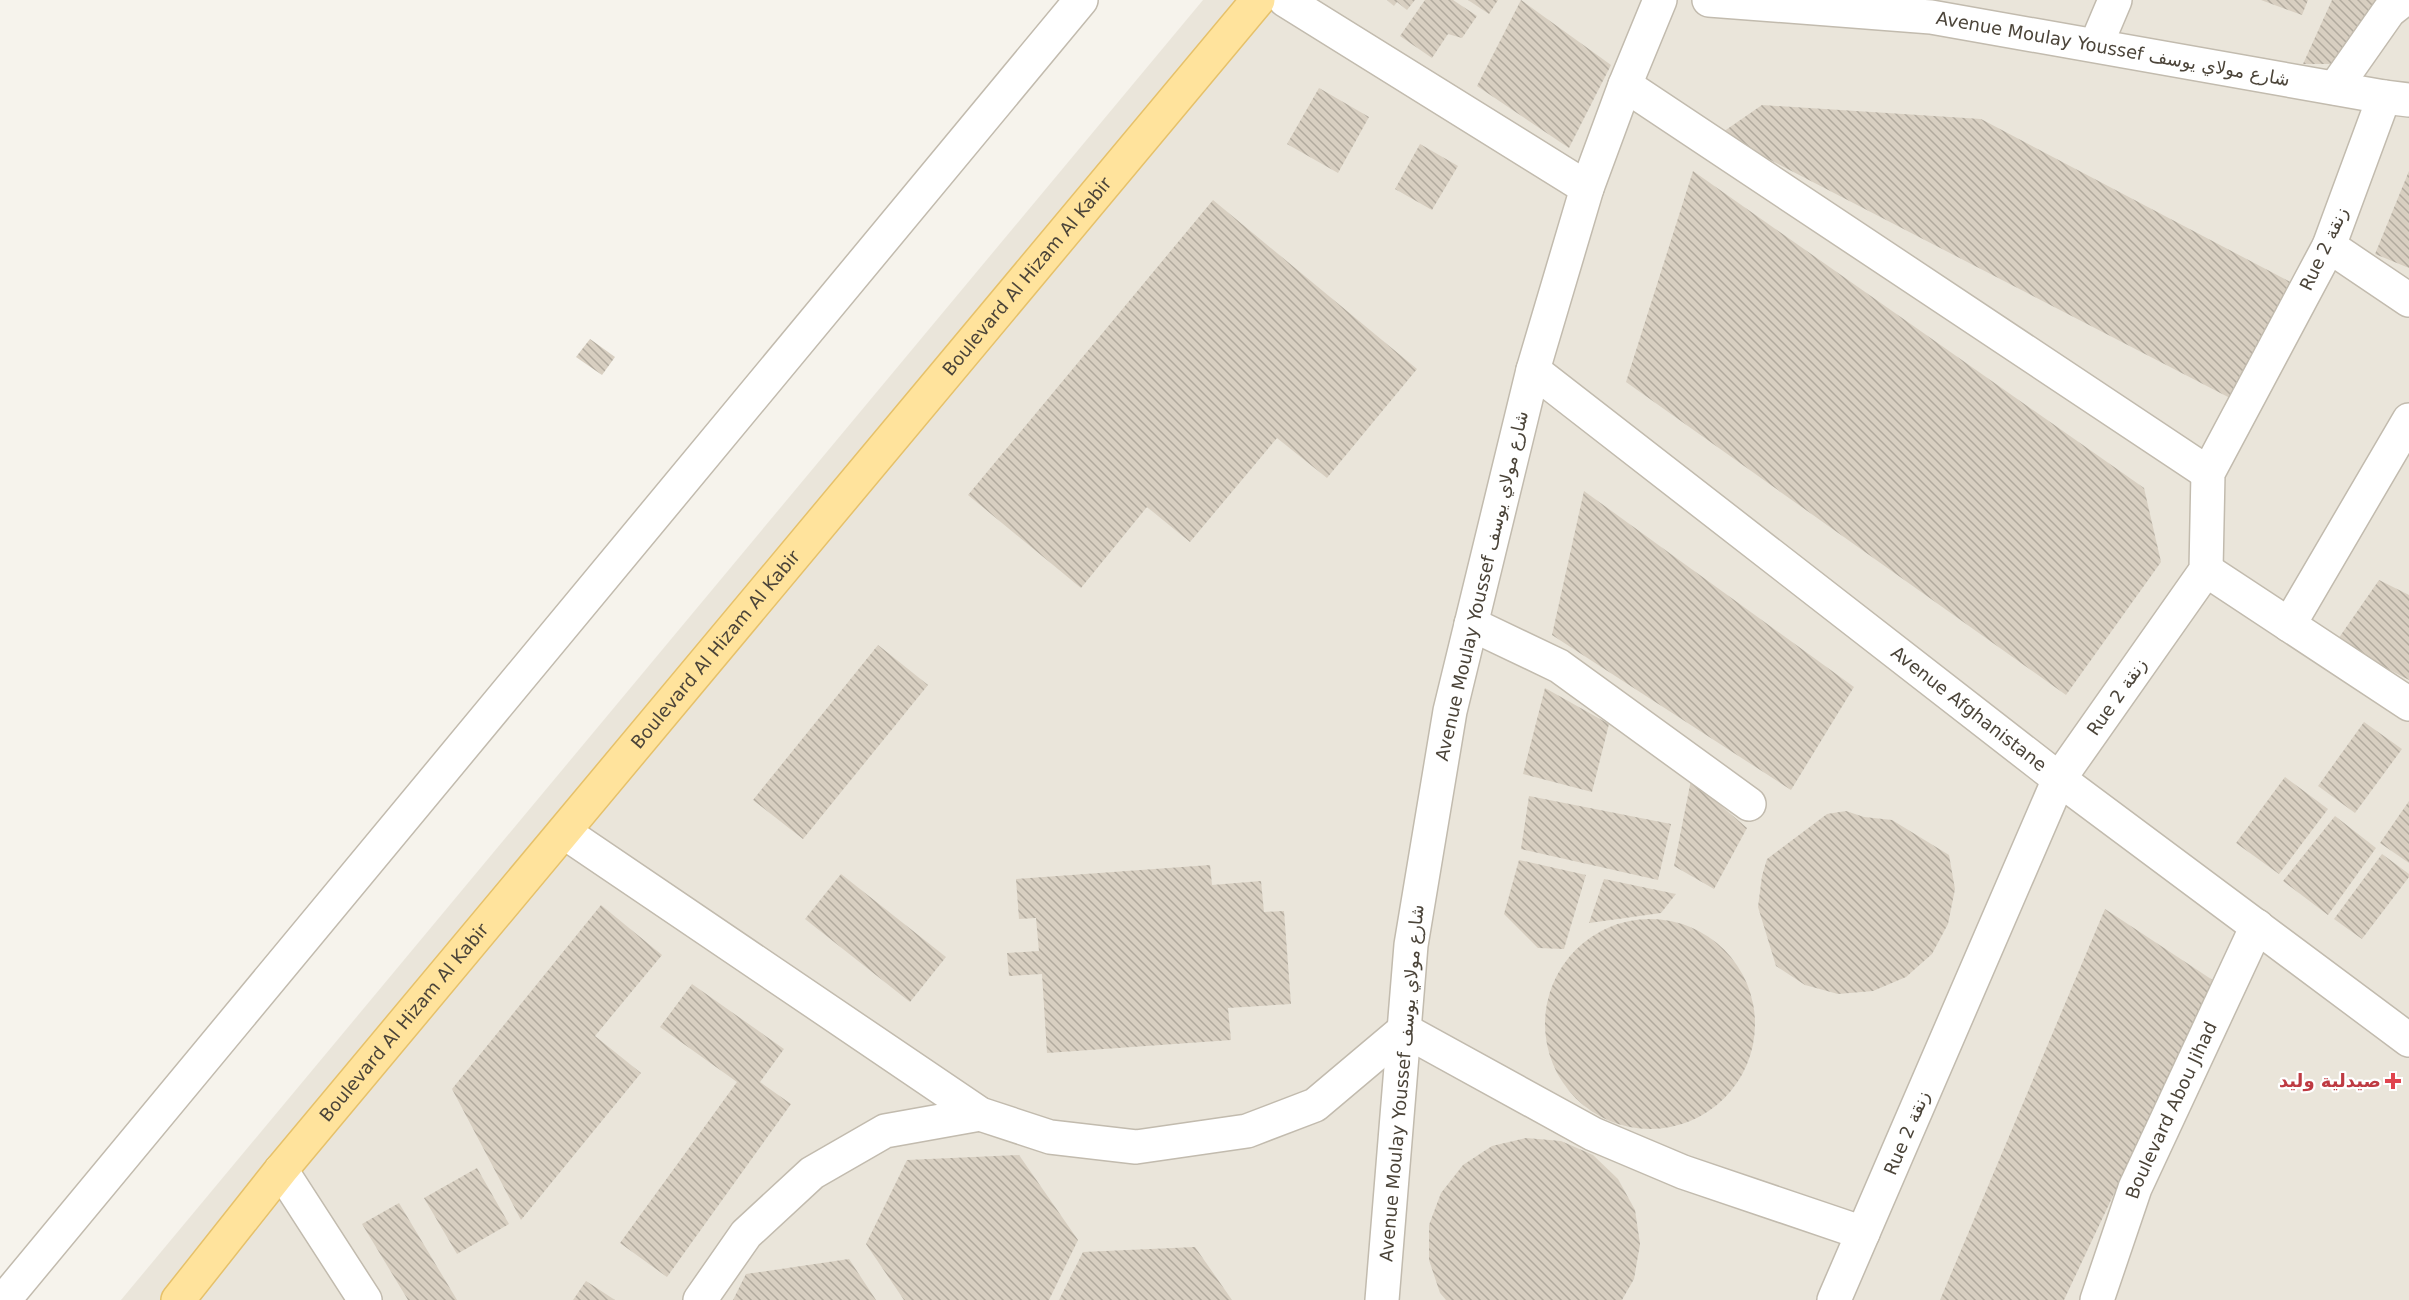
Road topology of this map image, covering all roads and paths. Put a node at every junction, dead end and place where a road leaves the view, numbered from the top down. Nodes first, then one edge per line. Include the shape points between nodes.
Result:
1 (1081, 0) edge
2 (1258, 0) edge
3 (1285, 0) edge
4 (1660, 0) edge
5 (1709, 0) edge
6 (2115, 0) edge
7 (2403, 0) edge
8 (2096, 45) junction
9 (1625, 85) junction
10 (2335, 88) junction
11 (2397, 98) edge
12 (1587, 188) junction
13 (2329, 246) junction
14 (2409, 300) edge
15 (1533, 370) junction
16 (2409, 420) edge
17 (2208, 473) junction
18 (2206, 570) junction
19 (1471, 624) junction
20 (2289, 625) junction
21 (2409, 704) edge
22 (2060, 779) junction
23 (1749, 804) dead end
24 (564, 832) junction
25 (2257, 926) junction
26 (1404, 1030) junction
27 (2409, 1040) edge
28 (980, 1114) junction
29 (281, 1170) junction
30 (1863, 1233) junction
31 (4, 1300) edge
32 (178, 1300) edge
33 (365, 1300) edge
34 (700, 1300) edge
35 (1382, 1300) edge
36 (1834, 1300) edge
37 (2097, 1300) edge

1 - 31 street
2 - 24 main road, Boulevard Al Hizam Al Kabir
3 - 12 street
4 - 9 street, Avenue Moulay Youssef شارع مولاي يوسف
5 - 8 street, Avenue Moulay Youssef شارع مولاي يوسف via 1931,17
6 - 8 street
7 - 10 street via 2389,11
8 - 10 street, Avenue Moulay Youssef شارع مولاي يوسف
9 - 12 street, Avenue Moulay Youssef شارع مولاي يوسف
9 - 17 street
10 - 11 street, Avenue Moulay Youssef شارع مولاي يوسف
11 - 13 street, Rue 2 زنقة
12 - 15 street, Avenue Moulay Youssef شارع مولاي يوسف
13 - 14 street
13 - 17 street, Rue 2 زنقة
15 - 19 street, Avenue Moulay Youssef شارع مولاي يوسف
15 - 22 street, Avenue Afghanistane
16 - 20 street
17 - 18 street, Rue 2 زنقة
18 - 20 street
18 - 22 street, Rue 2 زنقة
19 - 23 street via 1559,666
19 - 26 street, Avenue Moulay Youssef شارع مولاي يوسف via 1450,711 1411,945
20 - 21 street
22 - 25 street, Avenue Afghanistane
22 - 30 street, Rue 2 زنقة
24 - 28 street
24 - 29 main road, Boulevard Al Hizam Al Kabir
25 - 27 street, Avenue Afghanistane
25 - 37 street, Boulevard Abou Jihad via 2135,1188
26 - 28 street via 1315,1105 1247,1131 1136,1147 1050,1137
26 - 30 street via 1593,1134 1683,1172
26 - 35 street, Avenue Moulay Youssef شارع مولاي يوسف
28 - 34 street via 885,1131 812,1173 746,1234
29 - 32 main road, Boulevard Al Hizam Al Kabir
29 - 33 street
30 - 36 street, Rue 2 زنقة

